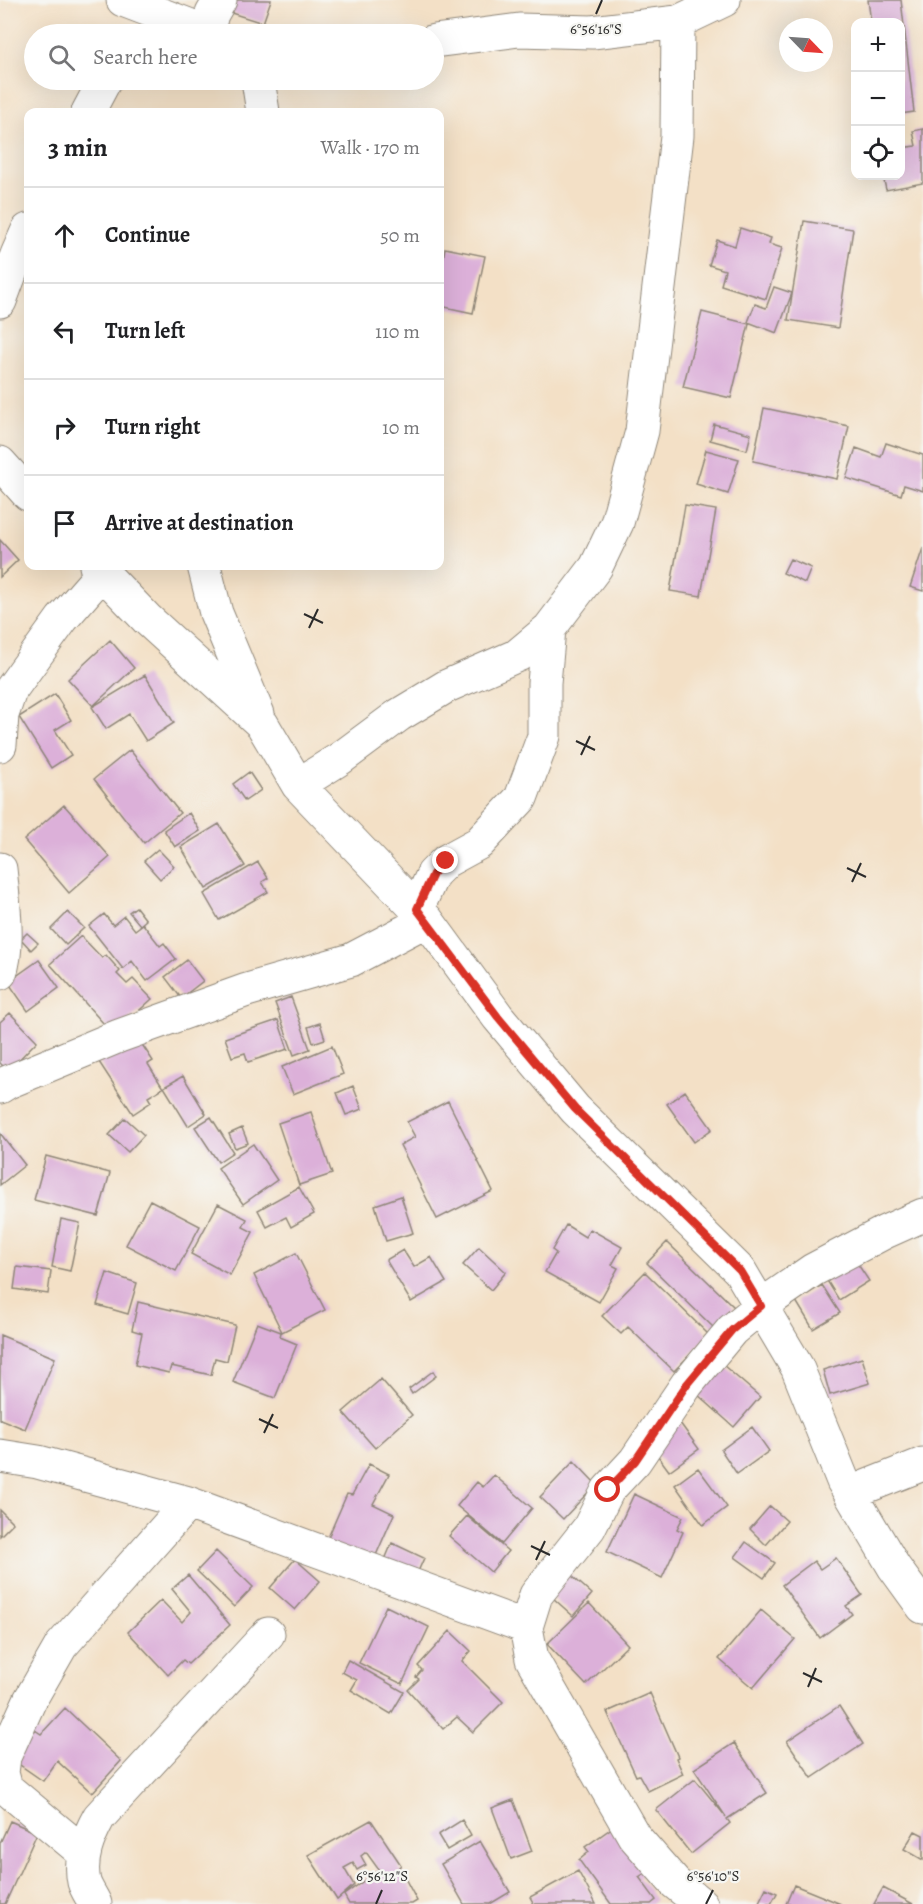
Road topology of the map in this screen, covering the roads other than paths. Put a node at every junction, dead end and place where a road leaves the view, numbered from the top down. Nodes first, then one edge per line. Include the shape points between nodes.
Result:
1 (123, 0) edge
2 (220, 0) edge
3 (724, 0) edge
4 (678, 22) junction
5 (184, 24) edge
6 (210, 24) edge
7 (444, 40) edge
8 (100, 90) edge
9 (260, 90) edge
10 (90, 108) edge
11 (262, 108) edge
12 (24, 239) edge
13 (0, 301) edge
14 (0, 463) edge
15 (24, 490) edge
16 (98, 570) edge
17 (100, 570) edge
18 (205, 570) edge
19 (549, 629) junction
20 (262, 724) junction
21 (0, 746) edge
22 (298, 785) junction
23 (0, 869) edge
24 (422, 914) junction
25 (0, 973) edge
26 (0, 1087) edge
27 (923, 1215) edge
28 (761, 1306) junction
29 (0, 1456) edge
30 (923, 1464) edge
31 (850, 1493) junction
32 (188, 1503) junction
33 (923, 1608) edge
34 (526, 1627) junction
35 (268, 1634) dead end
36 (84, 1853) junction
37 (95, 1904) edge
38 (701, 1904) edge

1 - 5 street
2 - 6 street
3 - 4 street
4 - 7 street via 592,32 519,30
4 - 19 street via 677,136 642,431 617,523 596,567
8 - 10 street
9 - 11 street
12 - 13 street
14 - 15 street
16 - 21 street via 10,691 2,715
17 - 20 street via 147,619
18 - 20 street via 216,613
19 - 22 street via 518,655 418,703
19 - 24 street via 544,736 521,798 479,843 446,861 433,874
20 - 22 street
22 - 24 street
23 - 25 street via 4,963
24 - 26 street via 351,960 247,990 140,1028
24 - 28 street via 498,1017 575,1109 740,1271
27 - 28 street via 813,1270
28 - 31 street via 797,1367
28 - 34 street via 732,1330 687,1384 635,1461 608,1490 589,1528 536,1594
29 - 32 street via 38,1462
30 - 31 street
31 - 33 street
32 - 34 street
32 - 36 street via 61,1646 4,1756 2,1773 6,1788
34 - 38 street via 532,1659 634,1836 675,1883
35 - 36 street via 99,1817
36 - 37 street via 84,1883

